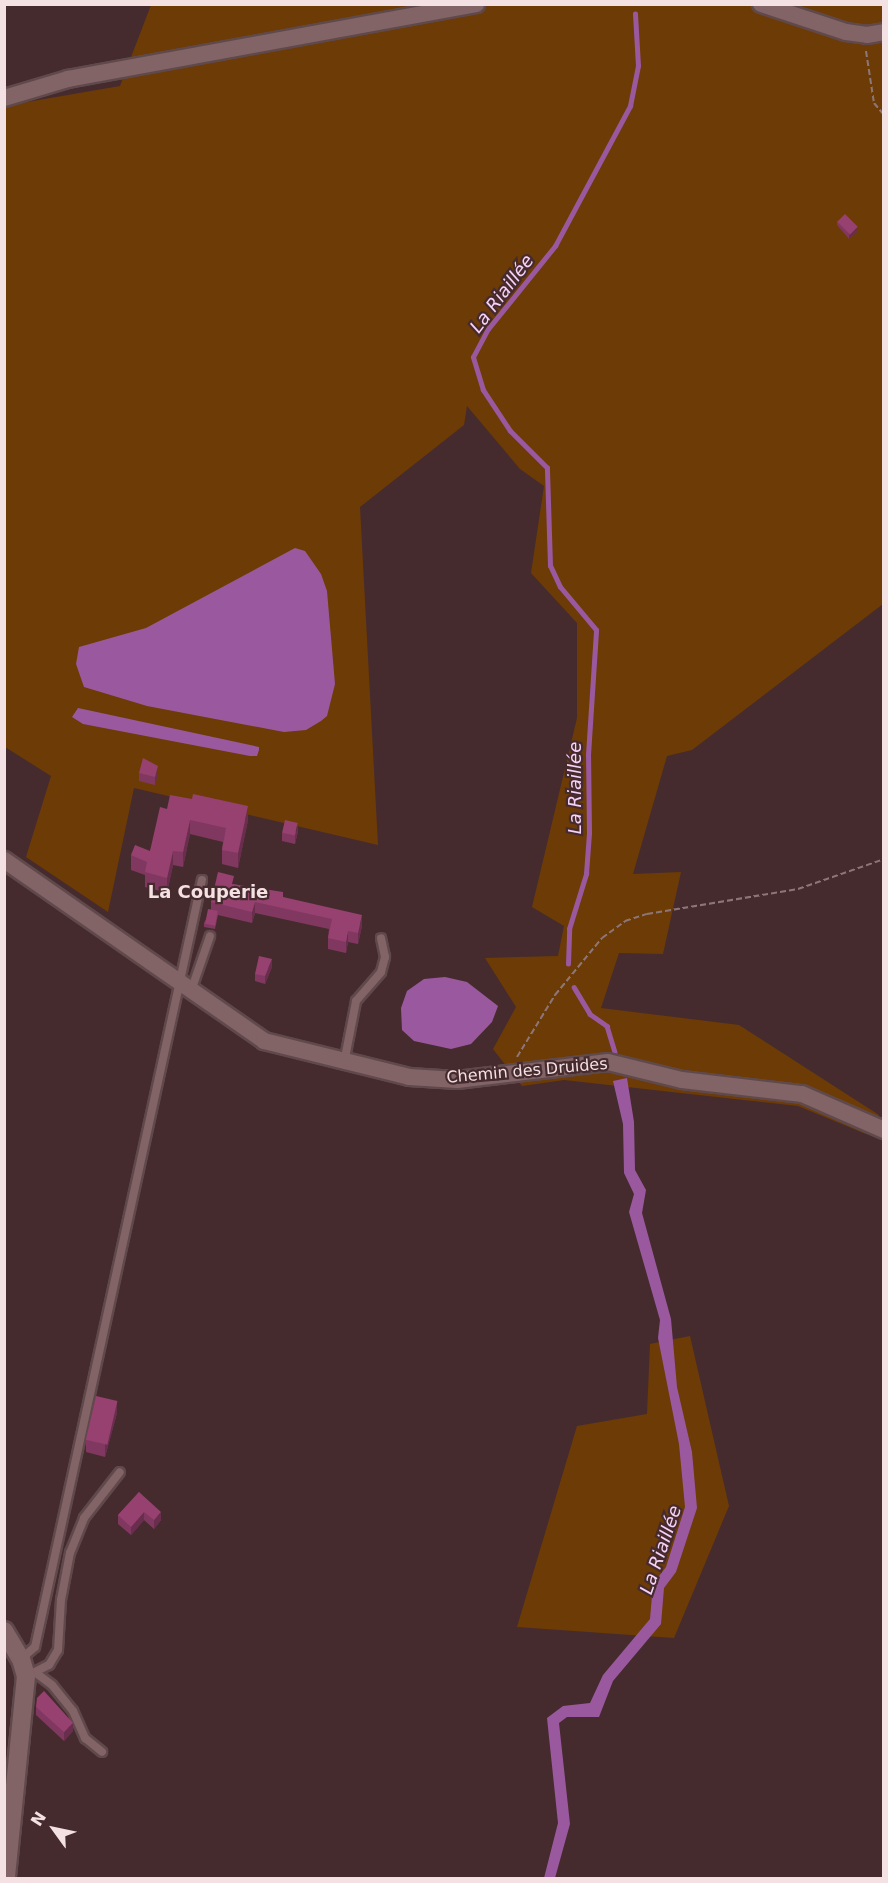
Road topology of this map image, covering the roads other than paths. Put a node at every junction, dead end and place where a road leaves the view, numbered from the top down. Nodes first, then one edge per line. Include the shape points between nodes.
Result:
1 (476, 4) edge
2 (761, 4) edge
3 (875, 34) edge
4 (4, 98) edge
5 (4, 860) edge
6 (202, 880) dead end
7 (210, 936) dead end
8 (381, 938) dead end
9 (177, 981) junction
10 (191, 992) junction
11 (344, 1063) junction
12 (884, 1130) edge
13 (120, 1472) dead end
14 (4, 1631) edge
15 (28, 1669) junction
16 (102, 1752) dead end
17 (6, 1878) edge

1 - 4 street via 68,79
2 - 3 street
5 - 9 street, Chemin des Druides
6 - 9 lane
7 - 10 lane
8 - 11 lane via 385,957 381,972 356,1001
9 - 10 street, Chemin des Druides
9 - 15 lane via 174,1013
10 - 11 street, Chemin des Druides via 264,1041
11 - 12 street, Chemin des Druides via 409,1077 457,1080 608,1062 682,1080 802,1094
13 - 15 lane via 84,1518 69,1553 58,1650 50,1665
14 - 15 street
15 - 16 lane via 52,1685 73,1711 85,1738
15 - 17 street

